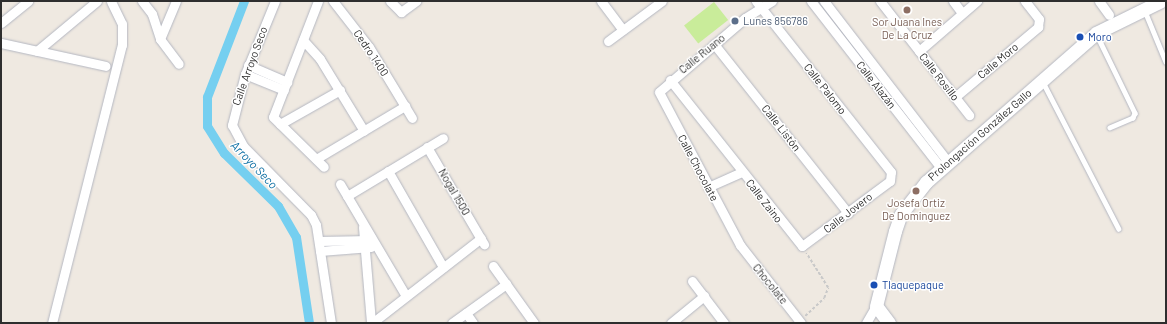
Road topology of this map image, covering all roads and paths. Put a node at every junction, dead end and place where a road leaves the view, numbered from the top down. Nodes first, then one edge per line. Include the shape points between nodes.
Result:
1 (28, 1) edge
2 (97, 1) edge
3 (111, 1) edge
4 (142, 1) edge
5 (176, 1) edge
6 (275, 1) edge
7 (318, 1) edge
8 (334, 1) edge
9 (390, 1) edge
10 (416, 1) edge
11 (601, 1) edge
12 (662, 1) edge
13 (772, 1) edge
14 (811, 1) edge
15 (824, 1) edge
16 (880, 1) edge
17 (953, 1) edge
18 (977, 1) edge
19 (1025, 1) edge
20 (1099, 1) edge
21 (1161, 1) edge
22 (758, 4) edge
23 (1144, 10) junction
24 (962, 13) junction
25 (152, 14) junction
26 (170, 14) junction
27 (1109, 15) dead end
28 (1, 23) edge
29 (623, 30) junction
30 (1096, 33) junction
31 (160, 39) junction
32 (303, 40) junction
33 (608, 41) dead end
34 (1, 43) edge
35 (714, 44) junction
36 (37, 51) junction
37 (919, 51) junction
38 (1166, 62) edge
39 (179, 64) dead end
40 (248, 65) junction
41 (106, 66) dead end
42 (245, 74) junction
43 (670, 80) junction
44 (1042, 81) junction
45 (286, 86) junction
46 (340, 90) junction
47 (659, 90) joint
48 (955, 97) junction
49 (405, 106) junction
50 (969, 115) dead end
51 (412, 118) dead end
52 (280, 124) junction
53 (1110, 128) dead end
54 (364, 130) junction
55 (443, 138) dead end
56 (427, 147) junction
57 (316, 159) junction
58 (945, 165) junction
59 (324, 167) dead end
60 (388, 171) junction
61 (741, 172) junction
62 (892, 176) joint
63 (340, 184) dead end
64 (708, 187) junction
65 (347, 196) junction
66 (848, 213) junction
67 (1119, 229) dead end
68 (369, 243) junction
69 (740, 245) joint
70 (319, 246) junction
71 (802, 246) junction
72 (494, 266) dead end
73 (443, 267) junction
74 (692, 281) dead end
75 (506, 284) junction
76 (406, 296) junction
77 (704, 296) junction
78 (876, 306) junction
79 (466, 313) junction
80 (800, 322) edge
81 (52, 323) edge
82 (331, 323) edge
83 (371, 323) edge
84 (452, 323) edge
85 (473, 323) edge
86 (534, 323) edge
87 (671, 323) edge
88 (724, 323) edge
89 (866, 323) edge
90 (889, 323) edge

1 - 28 street
2 - 36 street
3 - 81 street via 122,24 122,45
4 - 25 street
5 - 26 street
6 - 40 street, Calle Arroyo Seco
7 - 32 street
8 - 49 street, Cedro 1400 via 369,47
9 - 10 street via 401,12
11 - 29 street
12 - 29 street
13 - 22 street, Calle Ruano
14 - 58 street, Calle Alazán
15 - 58 street, Calle Alazán
16 - 37 street, Calle Rosillo
17 - 24 street
18 - 24 street
19 - 48 street, Calle Moro via 1040,23
20 - 27 street
21 - 23 street, Prolongación González Gallo
22 - 35 street, Calle Ruano
22 - 62 street, Calle Palomo
23 - 30 street, Prolongación González Gallo
23 - 38 lane
24 - 37 street
25 - 26 street via 161,17
25 - 31 street
26 - 31 street
29 - 33 street
30 - 44 street, Prolongación González Gallo
30 - 53 lane via 1135,113 1133,118
31 - 39 street
32 - 45 street
32 - 46 street
34 - 36 street
35 - 43 street, Calle Ruano
35 - 66 street, Calle Listón
36 - 41 street
37 - 48 street, Calle Rosillo
40 - 42 street, Calle Arroyo Seco
40 - 45 street
42 - 45 street
42 - 70 street, Calle Arroyo Seco via 232,117 234,132 243,146 304,206 316,225
43 - 47 street, Calle Ruano
43 - 61 street, Calle Zaino
44 - 58 street, Prolongación González Gallo
44 - 67 lane
45 - 52 street via 274,117
46 - 52 street
46 - 54 street
47 - 64 street, Calle Chocolate
48 - 50 street, Calle Rosillo
49 - 51 street, Cedro 1400
49 - 54 street
52 - 57 street
54 - 57 street
55 - 56 street
56 - 60 street
56 - 73 street, Nogal 1500 via 482,241
57 - 59 street
58 - 78 street, Prolongación González Gallo via 901,214
60 - 65 street
60 - 73 street
61 - 64 street
61 - 71 street, Calle Zaino
62 - 66 street, Calle Jovero
63 - 65 street, Nogal 1500
64 - 69 street, Calle Chocolate
65 - 68 street, Nogal 1500
66 - 71 street, Calle Jovero
68 - 70 street
68 - 76 street, Nogal 1500
68 - 83 street, Nogal 1500
69 - 80 street, Chocolate
70 - 82 street
71 - 80 path via 828,288 824,298
72 - 75 street
73 - 76 street, Nogal 1500
74 - 77 street
75 - 79 street
75 - 86 street
76 - 83 street, Nogal 1500
77 - 87 street
77 - 88 street
78 - 89 street, Prolongación González Gallo
78 - 90 street
79 - 84 street
79 - 85 street

